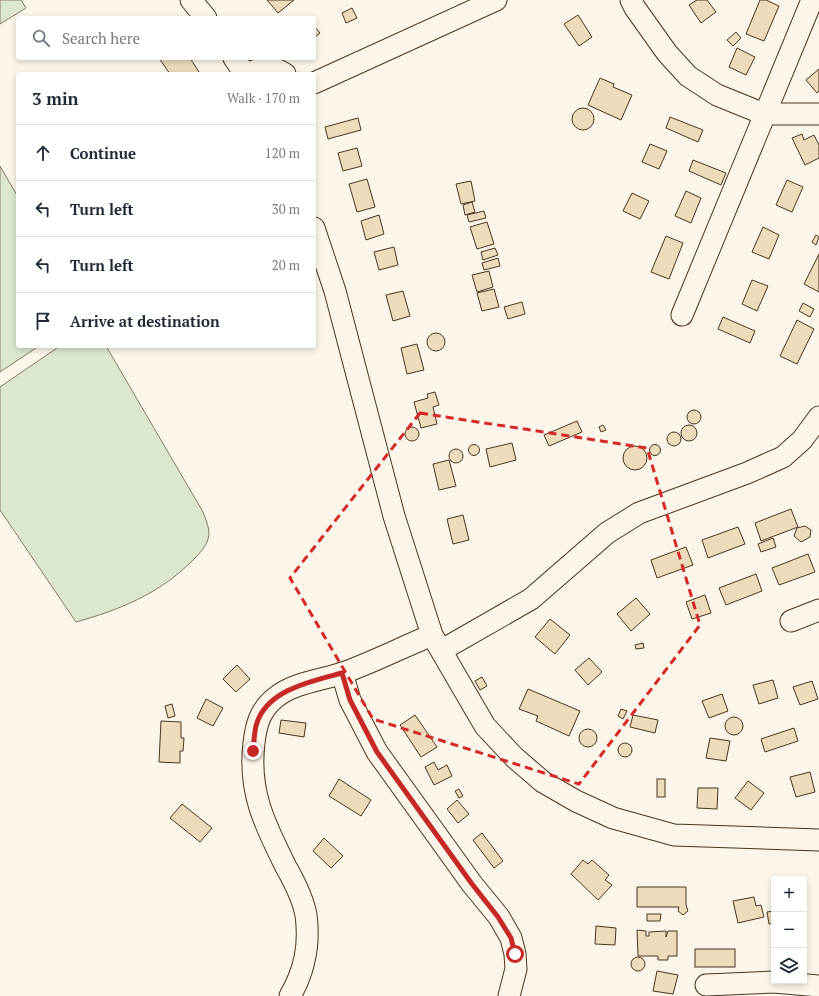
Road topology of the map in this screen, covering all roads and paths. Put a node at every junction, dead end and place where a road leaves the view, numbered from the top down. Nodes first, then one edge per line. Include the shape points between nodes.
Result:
1 (191, 0) edge
2 (496, 0) edge
3 (631, 0) edge
4 (812, 0) edge
5 (204, 16) edge
6 (236, 60) edge
7 (244, 72) edge
8 (250, 72) edge
9 (280, 72) edge
10 (316, 82) edge
11 (764, 114) junction
12 (819, 114) edge
13 (316, 234) edge
14 (682, 314) dead end
15 (819, 417) edge
16 (819, 610) edge
17 (791, 621) dead end
18 (437, 642) junction
19 (342, 673) junction
20 (819, 840) edge
21 (706, 985) dead end
22 (819, 986) edge
23 (774, 989) edge
24 (290, 996) edge
25 (509, 996) edge

1 - 5 street
2 - 10 street
3 - 11 street via 667,53 688,76 717,95
4 - 11 street
6 - 7 street
8 - 9 street via 269,68
11 - 12 street
11 - 14 street
13 - 18 street via 335,291 394,516
15 - 18 street via 802,440 783,457 639,513 607,533 531,598
16 - 17 street
18 - 19 street
18 - 20 street via 485,726 514,757 543,782 576,801 613,818 674,835
19 - 24 street via 307,682 276,697 264,710 256,725 252,772 259,811 293,880 306,913 308,940 305,965
19 - 25 street via 350,700 377,752 511,938 516,969
21 - 23 street
22 - 23 street

